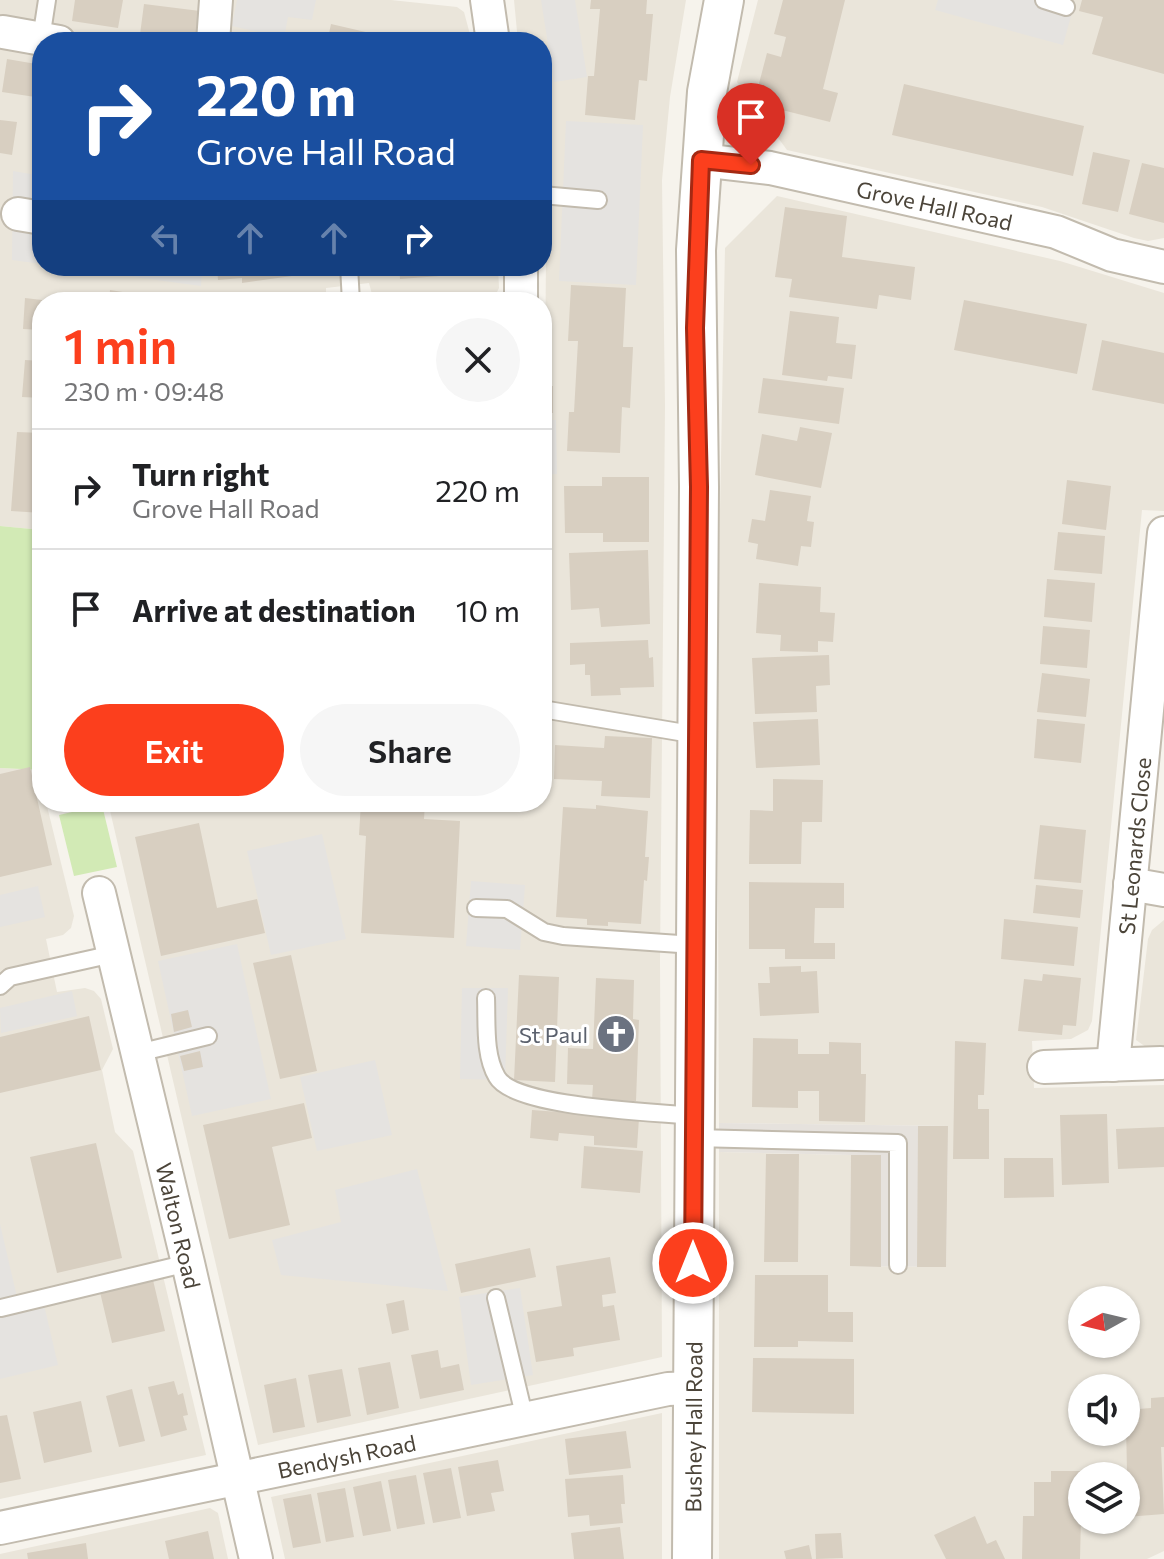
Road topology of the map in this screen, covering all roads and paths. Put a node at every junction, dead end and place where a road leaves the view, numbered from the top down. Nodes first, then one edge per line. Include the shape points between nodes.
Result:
1 (47, 0) edge
2 (216, 0) edge
3 (487, 0) edge
4 (724, 0) edge
5 (1044, 0) edge
6 (1066, 7) dead end
7 (3, 32) dead end
8 (49, 32) edge
9 (214, 32) edge
10 (492, 32) edge
11 (32, 37) edge
12 (701, 160) junction
13 (552, 196) edge
14 (598, 200) dead end
15 (1164, 267) edge
16 (1164, 533) edge
17 (552, 711) edge
18 (697, 735) junction
19 (1130, 884) junction
20 (1164, 890) edge
21 (99, 893) dead end
22 (476, 908) dead end
23 (694, 945) junction
24 (113, 954) junction
25 (3, 977) edge
26 (486, 998) dead end
27 (208, 1036) dead end
28 (138, 1053) junction
29 (1161, 1063) dead end
30 (1113, 1065) junction
31 (1044, 1067) dead end
32 (694, 1127) junction
33 (188, 1263) junction
34 (898, 1265) dead end
35 (496, 1298) dead end
36 (1, 1308) edge
37 (693, 1388) junction
38 (525, 1419) junction
39 (238, 1477) junction
40 (0, 1528) edge
41 (256, 1559) edge
42 (692, 1559) edge

1 - 8 lane
2 - 9 street
3 - 10 street
4 - 12 street, Bushey Hall Road
5 - 6 lane
7 - 11 street
12 - 15 street, Grove Hall Road via 770,168 1056,232 1112,255
12 - 18 street, Bushey Hall Road via 695,328
13 - 14 lane
16 - 19 street, St Leonards Close
17 - 18 lane
18 - 23 street, Bushey Hall Road
19 - 20 street
19 - 30 street, St Leonards Close
21 - 24 street, Walton Road
22 - 23 lane via 507,909 544,932 563,936
23 - 32 street, Bushey Hall Road
24 - 25 lane
24 - 28 street, Walton Road
26 - 32 lane via 490,1061 506,1086 532,1098
27 - 28 lane
28 - 33 street, Walton Road
29 - 30 street
30 - 31 street
32 - 34 lane via 898,1143
32 - 37 street, Bushey Hall Road
33 - 36 lane
33 - 39 street, Walton Road
35 - 38 lane
37 - 38 street, Bendysh Road
37 - 42 street, Bushey Hall Road
38 - 39 street, Bendysh Road
39 - 40 street, Bendysh Road
39 - 41 street, Walton Road

